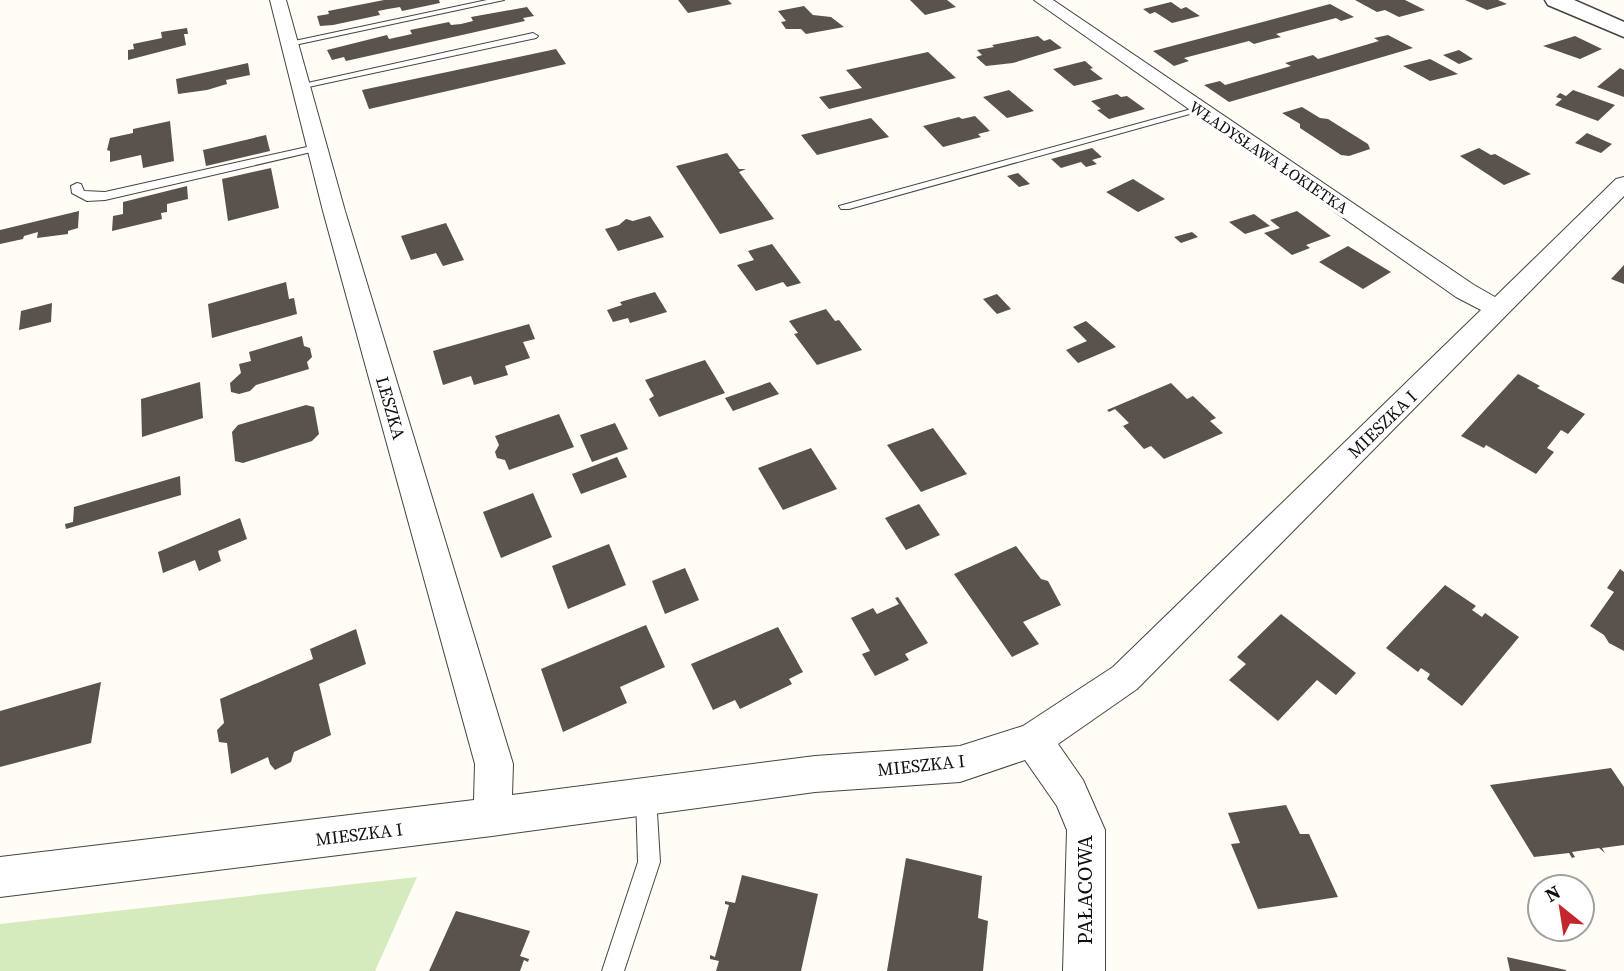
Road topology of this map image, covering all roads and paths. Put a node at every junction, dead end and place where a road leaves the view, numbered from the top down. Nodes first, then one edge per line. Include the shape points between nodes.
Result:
1 (278, 0) edge
2 (500, 0) edge
3 (1042, 0) edge
4 (1556, 0) edge
5 (1624, 30) edge
6 (533, 36) dead end
7 (290, 43) junction
8 (299, 86) junction
9 (1199, 110) junction
10 (316, 148) junction
11 (1624, 184) edge
12 (77, 186) dead end
13 (845, 206) dead end
14 (1499, 309) junction
15 (1033, 740) junction
16 (646, 796) junction
17 (492, 817) junction
18 (0, 877) edge
19 (613, 971) edge
20 (1084, 971) edge

1 - 7 street, LESZKA
2 - 7 lane
3 - 9 street, WŁADYSŁAWA ŁOKIETKA
4 - 5 street
6 - 8 lane
7 - 8 street, LESZKA
8 - 10 street, LESZKA
9 - 13 lane
9 - 14 street, WŁADYSŁAWA ŁOKIETKA via 1465,291
10 - 12 lane via 105,196 88,197 78,193
10 - 17 street, LESZKA via 494,764
11 - 14 street, MIESZKA I
14 - 15 street, MIESZKA I via 1125,678
15 - 16 street, MIESZKA I via 960,764 815,774
15 - 20 street, PAŁACOWA via 1070,793 1086,830
16 - 17 street, MIESZKA I
16 - 19 lane via 649,862
17 - 18 street, MIESZKA I

